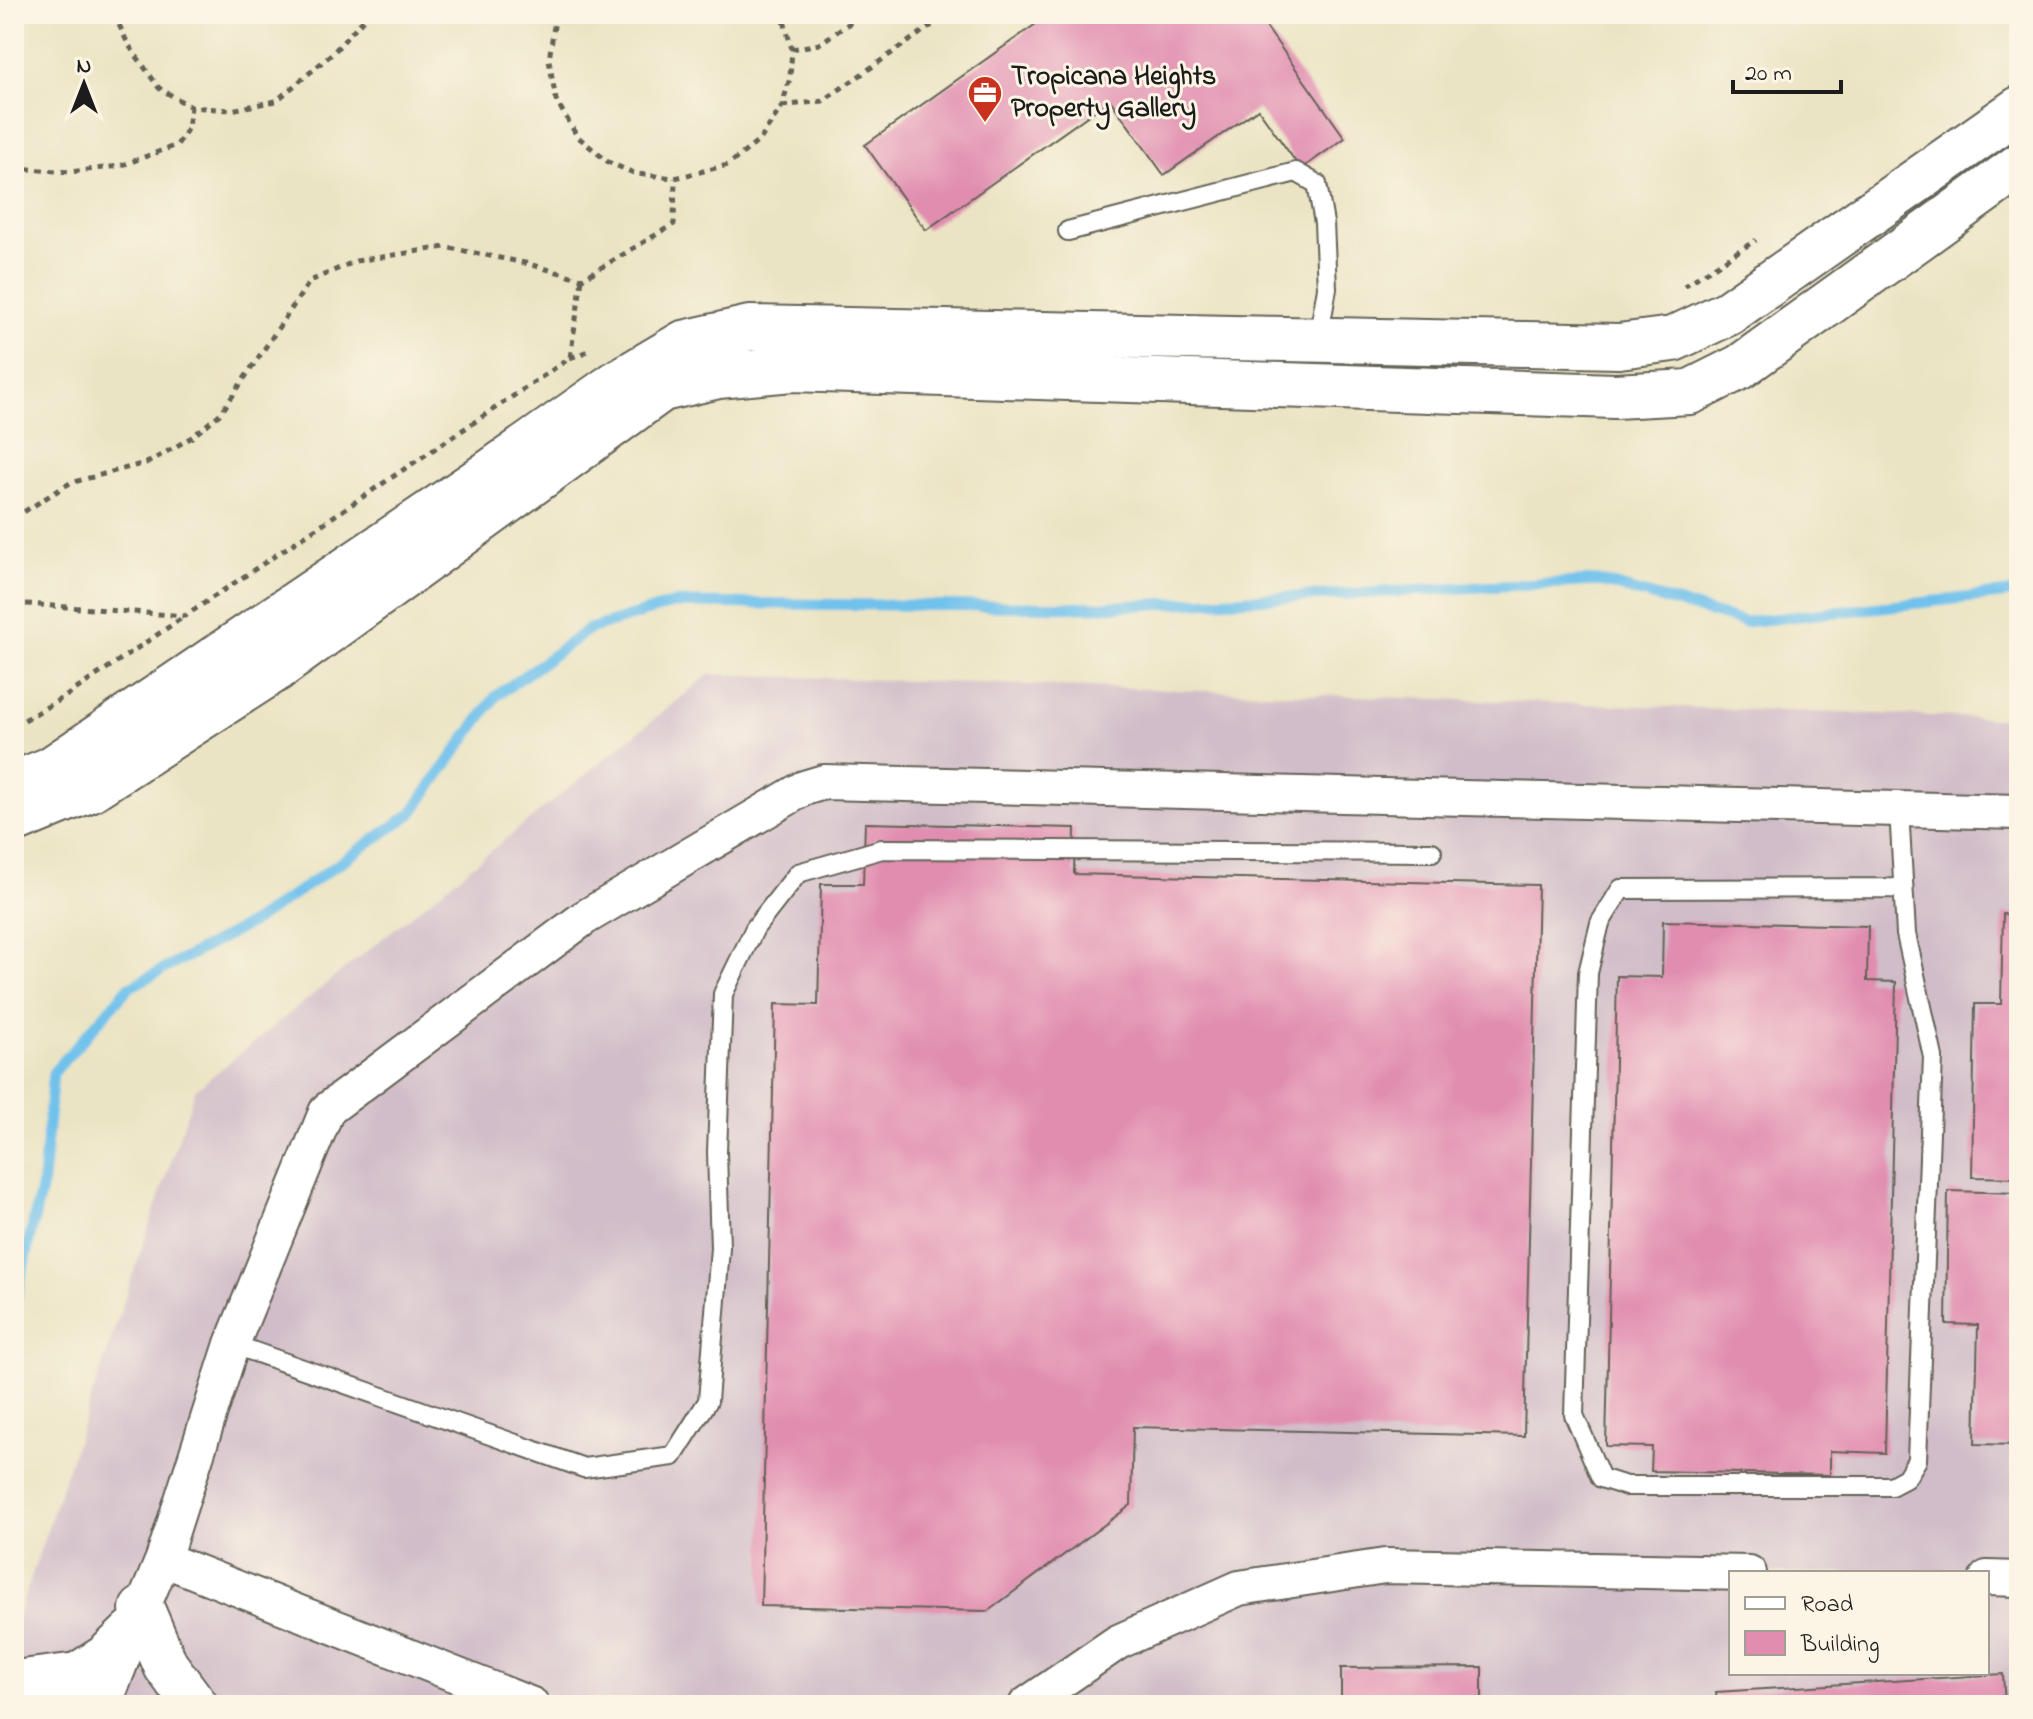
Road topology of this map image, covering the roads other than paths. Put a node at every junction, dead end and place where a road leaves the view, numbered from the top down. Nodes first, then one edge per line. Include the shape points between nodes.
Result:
1 (2018, 112) edge
2 (2019, 166) edge
3 (1068, 231) dead end
4 (1318, 340) junction
5 (14, 784) edge
6 (1899, 809) junction
7 (2019, 812) edge
8 (14, 821) edge
9 (1432, 852) dead end
10 (1903, 888) junction
11 (232, 1344) junction
12 (163, 1559) junction
13 (1729, 1573) edge
14 (1989, 1578) edge
15 (2019, 1579) edge
16 (137, 1620) junction
17 (18, 1681) edge
18 (103, 1705) edge
19 (195, 1705) edge
20 (532, 1705) edge
21 (1026, 1705) edge

1 - 4 street via 1728,313 1673,339 1619,346
2 - 8 street via 1740,367 1690,392 1615,396 792,369 718,376 662,389 278,668 89,790
3 - 4 lane via 1296,172 1317,184 1324,223 1327,288
4 - 5 street via 750,328 684,343 615,384 51,769
6 - 7 street
6 - 10 lane
6 - 11 street via 824,782 804,788 584,918 327,1110
9 - 11 lane via 882,849 798,873 755,928 723,994 717,1152 720,1248 708,1401 673,1456 584,1468
10 - 10 lane via 1906,934 1933,1057 1917,1460 1906,1478 1891,1486 1626,1486 1601,1478 1574,1415 1588,973 1600,923 1621,889
11 - 12 street
12 - 16 street
12 - 20 street
13 - 21 street via 1385,1566 1239,1588 1118,1642
14 - 15 street
16 - 17 street via 106,1657 78,1675
16 - 18 street
16 - 19 street
17 - 18 street

